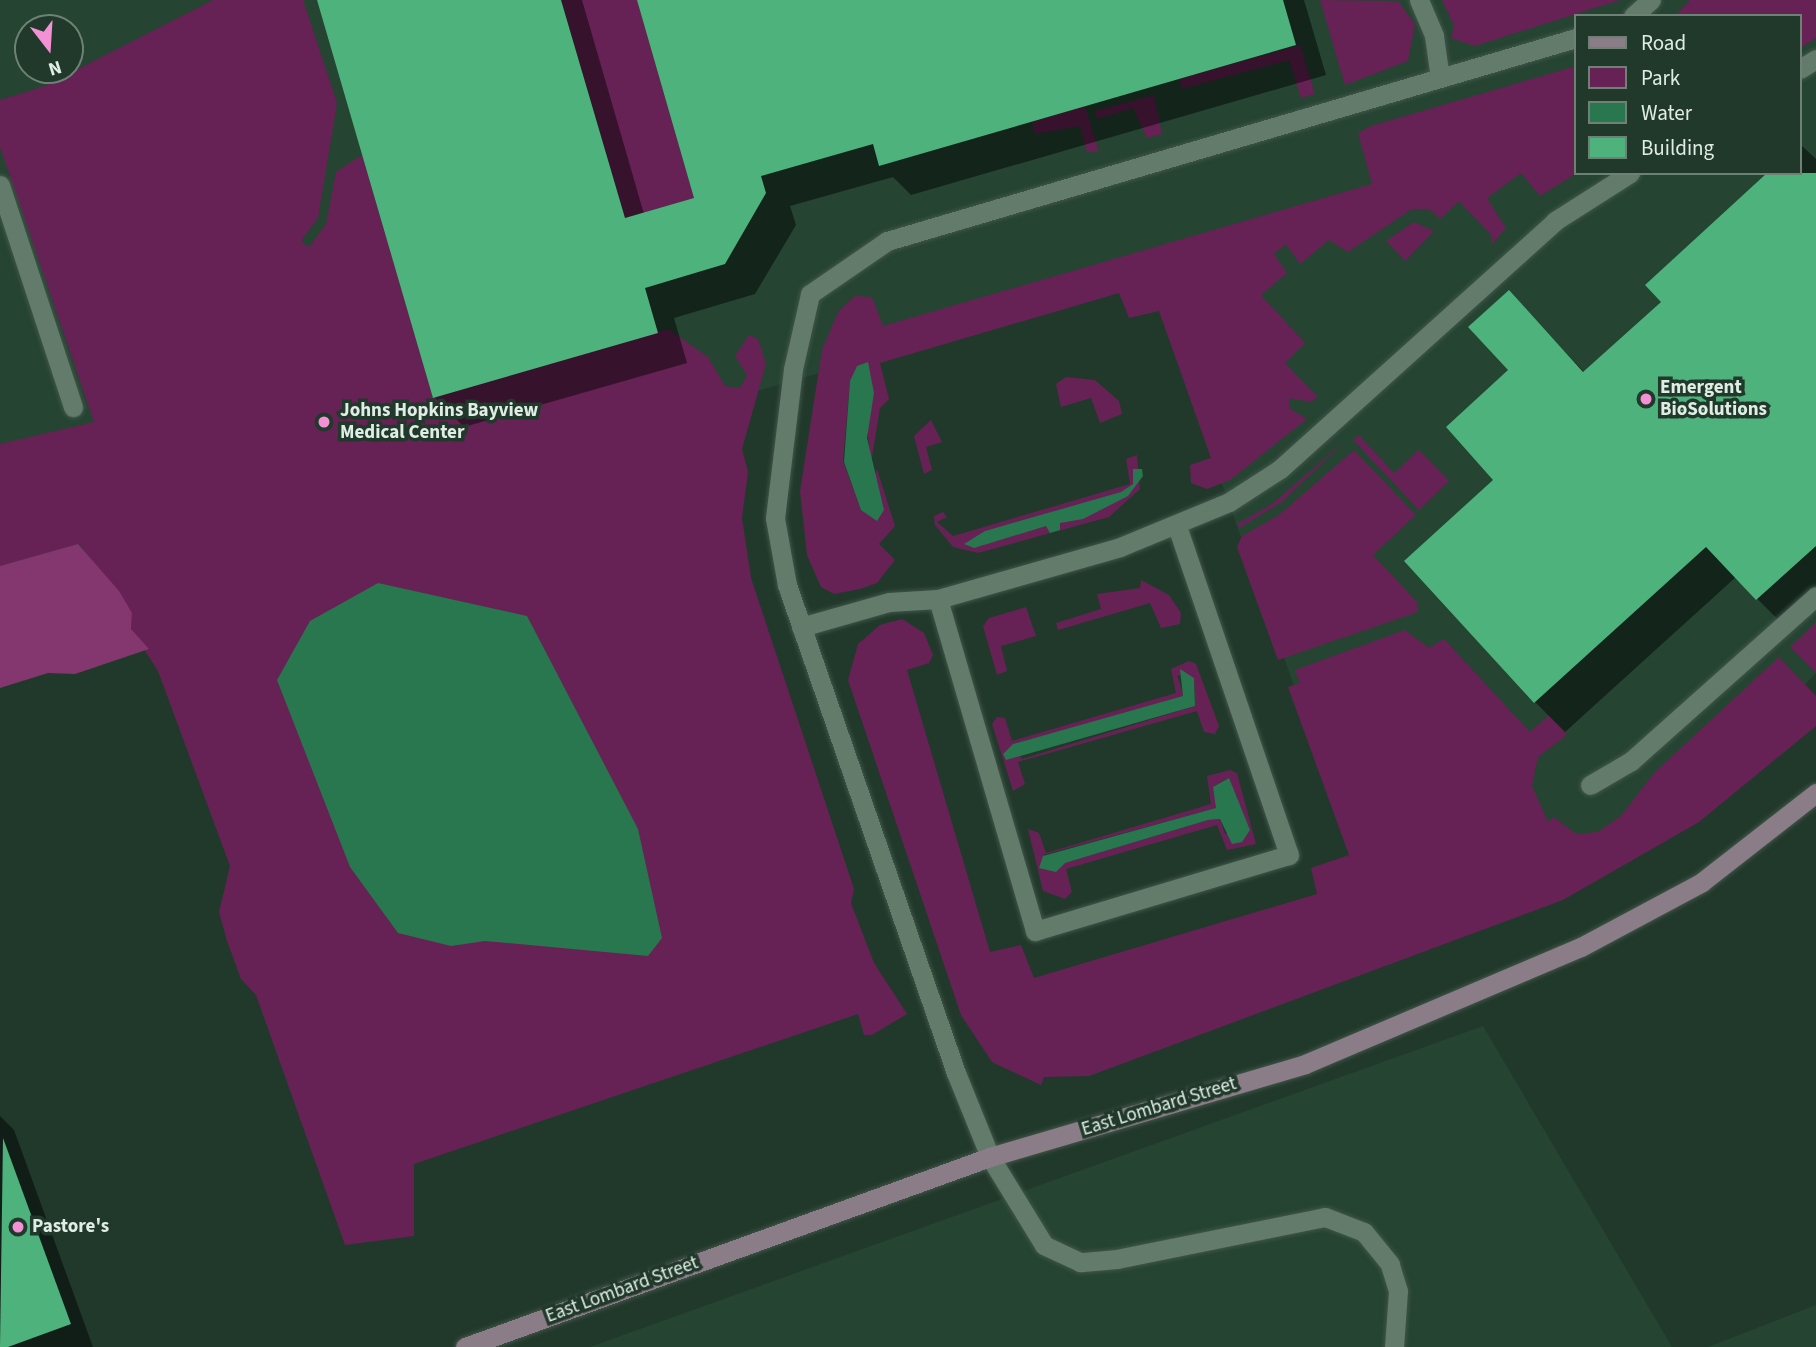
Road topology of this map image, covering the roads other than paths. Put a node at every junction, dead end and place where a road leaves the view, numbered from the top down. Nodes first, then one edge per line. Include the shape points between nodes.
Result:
1 (1419, 0) edge
2 (1651, 0) edge
3 (1635, 14) edge
4 (1574, 39) edge
5 (1440, 78) junction
6 (1627, 175) edge
7 (0, 185) edge
8 (73, 407) dead end
9 (1177, 526) junction
10 (1816, 596) edge
11 (938, 599) junction
12 (801, 628) junction
13 (1590, 785) dead end
14 (1816, 793) edge
15 (990, 1157) junction
16 (465, 1347) edge
17 (1394, 1347) edge

1 - 5 lane via 1434,36
2 - 3 lane
4 - 5 lane
5 - 12 lane via 922,227 826,278 801,316 775,498 779,556
6 - 9 lane via 1555,221 1280,469 1230,502
7 - 8 lane
9 - 11 lane
9 - 11 lane via 1289,855 1035,931
10 - 13 lane via 1631,761
11 - 12 lane via 889,602
12 - 15 lane
14 - 15 main road, East Lombard Street via 1703,882 1581,947 1305,1064
15 - 16 main road, East Lombard Street
15 - 17 lane via 1044,1245 1080,1262 1325,1217 1364,1232 1379,1243 1398,1291

